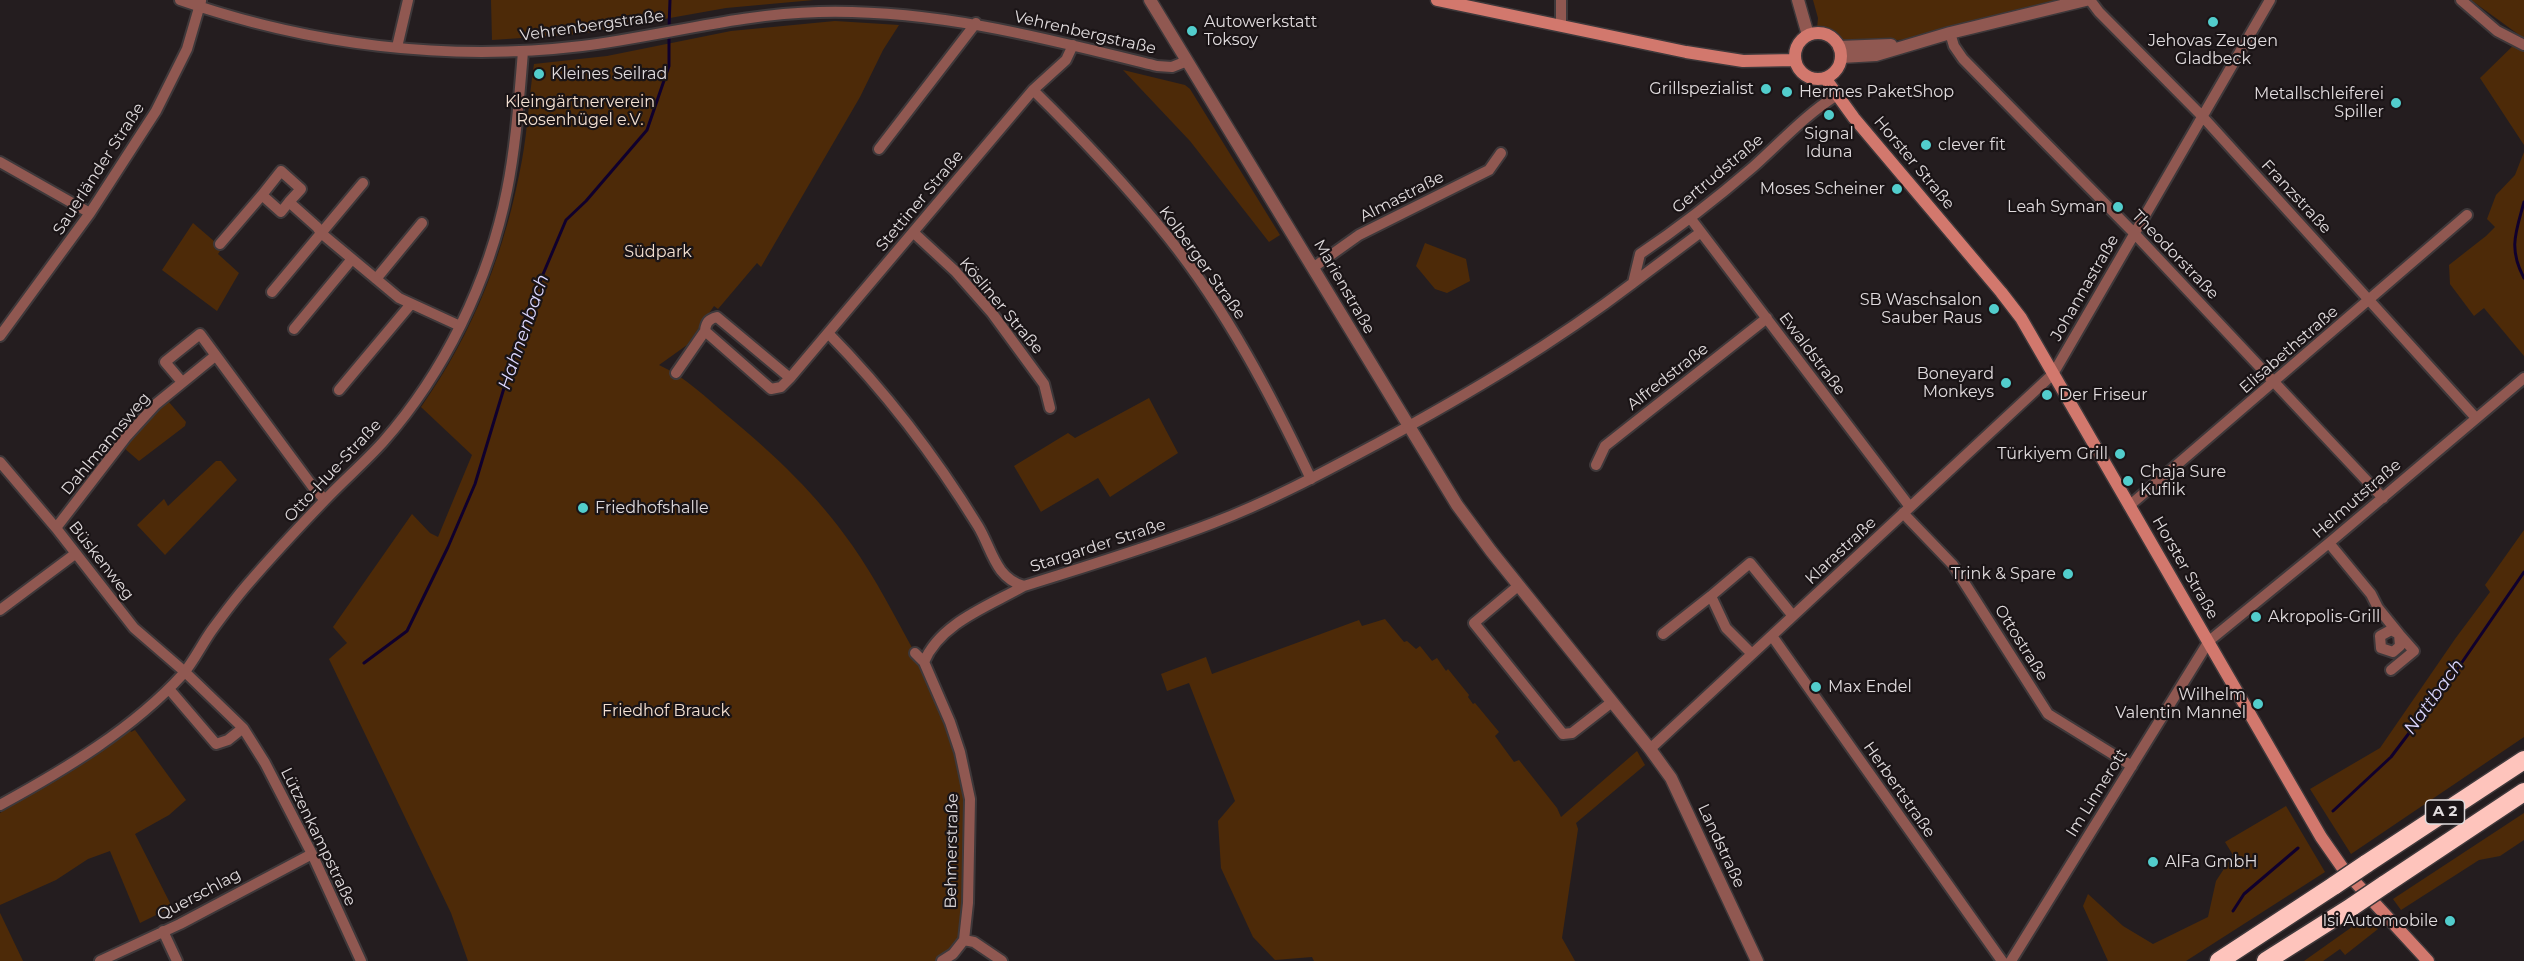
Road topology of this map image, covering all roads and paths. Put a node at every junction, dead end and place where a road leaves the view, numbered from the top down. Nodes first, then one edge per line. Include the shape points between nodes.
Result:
1 (180, 0) edge
2 (408, 0) edge
3 (1150, 0) edge
4 (1437, 0) edge
5 (1561, 0) edge
6 (1798, 0) edge
7 (2086, 0) edge
8 (2091, 0) edge
9 (2270, 0) edge
10 (2461, 0) edge
11 (201, 3) edge
12 (976, 23) junction
13 (1561, 25) junction
14 (1950, 33) junction
15 (1808, 36) junction
16 (1073, 45) junction
17 (2524, 45) edge
18 (397, 47) junction
19 (523, 52) junction
20 (1840, 52) junction
21 (1796, 60) junction
22 (1186, 61) junction
23 (1826, 78) junction
24 (1033, 90) junction
25 (1837, 95) junction
26 (2202, 116) junction
27 (879, 149) dead end
28 (1502, 153) dead end
29 (0, 162) edge
30 (363, 183) dead end
31 (262, 195) junction
32 (289, 202) junction
33 (90, 213) junction
34 (2467, 215) dead end
35 (1691, 219) junction
36 (423, 223) dead end
37 (1701, 232) junction
38 (321, 233) junction
39 (914, 233) junction
40 (2134, 233) junction
41 (220, 244) dead end
42 (352, 259) junction
43 (1314, 267) junction
44 (376, 279) junction
45 (1633, 283) junction
46 (272, 292) dead end
47 (2370, 299) junction
48 (411, 303) junction
49 (1767, 318) junction
50 (460, 326) junction
51 (294, 329) dead end
52 (705, 331) junction
53 (828, 333) junction
54 (0, 336) edge
55 (215, 356) junction
56 (676, 373) dead end
57 (2053, 374) junction
58 (790, 378) junction
59 (2524, 378) edge
60 (182, 382) junction
61 (2275, 382) junction
62 (339, 390) dead end
63 (1050, 408) dead end
64 (2476, 418) junction
65 (1408, 427) junction
66 (0, 462) edge
67 (1596, 465) dead end
68 (1311, 479) junction
69 (2383, 498) junction
70 (325, 500) junction
71 (2129, 506) junction
72 (1907, 510) junction
73 (56, 528) junction
74 (2329, 543) junction
75 (75, 554) junction
76 (1024, 586) junction
77 (1518, 586) junction
78 (1711, 596) junction
79 (0, 610) edge
80 (1793, 616) junction
81 (1663, 634) dead end
82 (1772, 636) junction
83 (2209, 641) junction
84 (915, 652) dead end
85 (1752, 654) junction
86 (924, 662) junction
87 (2391, 670) dead end
88 (185, 672) junction
89 (169, 689) junction
90 (1612, 702) junction
91 (243, 728) junction
92 (1650, 749) junction
93 (2524, 760) edge
94 (2132, 766) junction
95 (2524, 792) edge
96 (0, 806) edge
97 (312, 854) junction
98 (163, 931) junction
99 (964, 940) junction
100 (100, 961) edge
101 (177, 961) edge
102 (361, 961) edge
103 (942, 961) edge
104 (1002, 961) edge
105 (1757, 961) edge
106 (2002, 961) edge
107 (2011, 961) edge
108 (2219, 961) edge
109 (2266, 961) edge
110 (2428, 961) edge

1 - 11 street, Vehrenbergstraße
2 - 18 street
3 - 22 street, Marienstraße
4 - 13 main road
5 - 13 street
6 - 15 street
7 - 14 street
8 - 26 street, Franzstraße
9 - 26 street, Johannastraße
10 - 17 street via 2497,31
11 - 18 street, Vehrenbergstraße via 234,18 315,37
11 - 33 street, Sauerländer Straße via 187,49 156,111
12 - 16 street, Vehrenbergstraße
12 - 19 street, Vehrenbergstraße via 896,13 772,14 584,46
12 - 27 street
13 - 21 main road via 1743,61
14 - 20 street via 1876,55
14 - 40 street, Theodorstraße via 1963,59
15 - 20 main road via 1824,34 1833,39
15 - 21 main road via 1798,45
16 - 22 street, Vehrenbergstraße via 1157,66 1172,67
16 - 24 street, Stettiner Straße via 1066,60
18 - 19 street, Vehrenbergstraße via 455,53
19 - 50 street, Otto-Hue-Straße via 516,140 501,220
20 - 23 main road via 1834,72
21 - 23 main road via 1798,68 1808,76
22 - 43 street, Marienstraße
23 - 25 main road, Horster Straße
24 - 39 street, Stettiner Straße
24 - 68 street, Kolberger Straße via 1126,186 1204,286 1265,385
25 - 35 street, Gertrudstraße via 1812,111
25 - 57 main road, Horster Straße via 2001,292
26 - 40 street, Johannastraße
26 - 47 street, Franzstraße
28 - 43 street, Almastraße via 1489,170 1359,235
29 - 33 street
30 - 38 street
31 - 32 street via 281,212
31 - 32 street via 281,171 301,189
31 - 41 street
32 - 38 street
33 - 54 street, Sauerländer Straße
34 - 47 street, Elisabethstraße
35 - 37 street, Ewaldstraße
35 - 45 street, Gertrudstraße via 1640,254
36 - 44 street
37 - 45 street, Gertrudstraße
37 - 49 street, Ewaldstraße
38 - 42 street
38 - 46 street
39 - 53 street, Stettiner Straße
39 - 63 street, Kösliner Straße via 992,313 1044,384
40 - 57 street, Johannastraße
40 - 61 street, Theodorstraße
42 - 44 street
42 - 51 street
43 - 65 street, Marienstraße
44 - 48 street
45 - 65 street, Gertrudstraße via 1566,333
47 - 61 street, Elisabethstraße
47 - 64 street, Franzstraße
48 - 50 street
48 - 62 street
49 - 67 street, Alfredstraße via 1605,446
49 - 72 street, Ewaldstraße
50 - 70 street, Otto-Hue-Straße via 432,374 384,441
52 - 56 street
52 - 58 street via 771,389 782,387
52 - 58 street via 711,318 717,317
53 - 58 street, Stettiner Straße
53 - 76 street, Stargarder Straße via 865,371 939,464 981,531 1002,574
55 - 60 street, Dahlmannsweg
55 - 60 street via 200,334 165,362
55 - 70 street
57 - 71 main road, Horster Straße
57 - 72 street, Klarastraße
59 - 64 street, Helmutstraße
60 - 73 street, Dahlmannsweg via 126,437
61 - 69 street, Theodorstraße
61 - 71 street, Elisabethstraße
64 - 69 street, Helmutstraße
65 - 68 street, Stargarder Straße
65 - 77 street, Marienstraße via 1457,505
66 - 73 street, Büskenweg
68 - 76 street, Stargarder Straße via 1215,522
69 - 74 street, Helmutstraße
70 - 88 street, Otto-Hue-Straße via 246,586
71 - 83 main road, Horster Straße
72 - 80 street, Klarastraße
72 - 94 street, Ottostraße via 1953,565 2048,714
73 - 75 street, Büskenweg
74 - 83 street, Helmutstraße
74 - 87 street via 2414,651
75 - 79 street
75 - 88 street, Büskenweg via 135,628
76 - 86 street via 944,632
77 - 90 street, Marienstraße
77 - 90 street via 1474,622 1563,734 1569,734
78 - 80 street via 1750,563
78 - 81 street
78 - 85 street via 1726,628
80 - 82 street, Klarastraße
82 - 85 street, Klarastraße
82 - 106 street, Herbertstraße
83 - 94 street, Im Linnerott
83 - 110 main road, Horster Straße via 2321,837 2344,870
84 - 86 street, Behmerstraße
85 - 92 street, Klarastraße
86 - 99 street, Behmerstraße via 960,752 970,799
88 - 89 street, Otto-Hue-Straße
88 - 91 street, Lützenkampstraße
89 - 91 street via 216,744
89 - 96 street, Otto-Hue-Straße via 86,753
90 - 92 street, Marienstraße
91 - 97 street, Lützenkampstraße
92 - 105 street, Landstraße via 1671,778
93 - 108 highway, A 2, bridge
94 - 107 street, Im Linnerott
95 - 109 highway, A 2, bridge
97 - 98 street, Querschlag
97 - 102 street, Lützenkampstraße
98 - 100 street, Querschlag
98 - 101 street
99 - 103 street
99 - 104 street via 974,942

